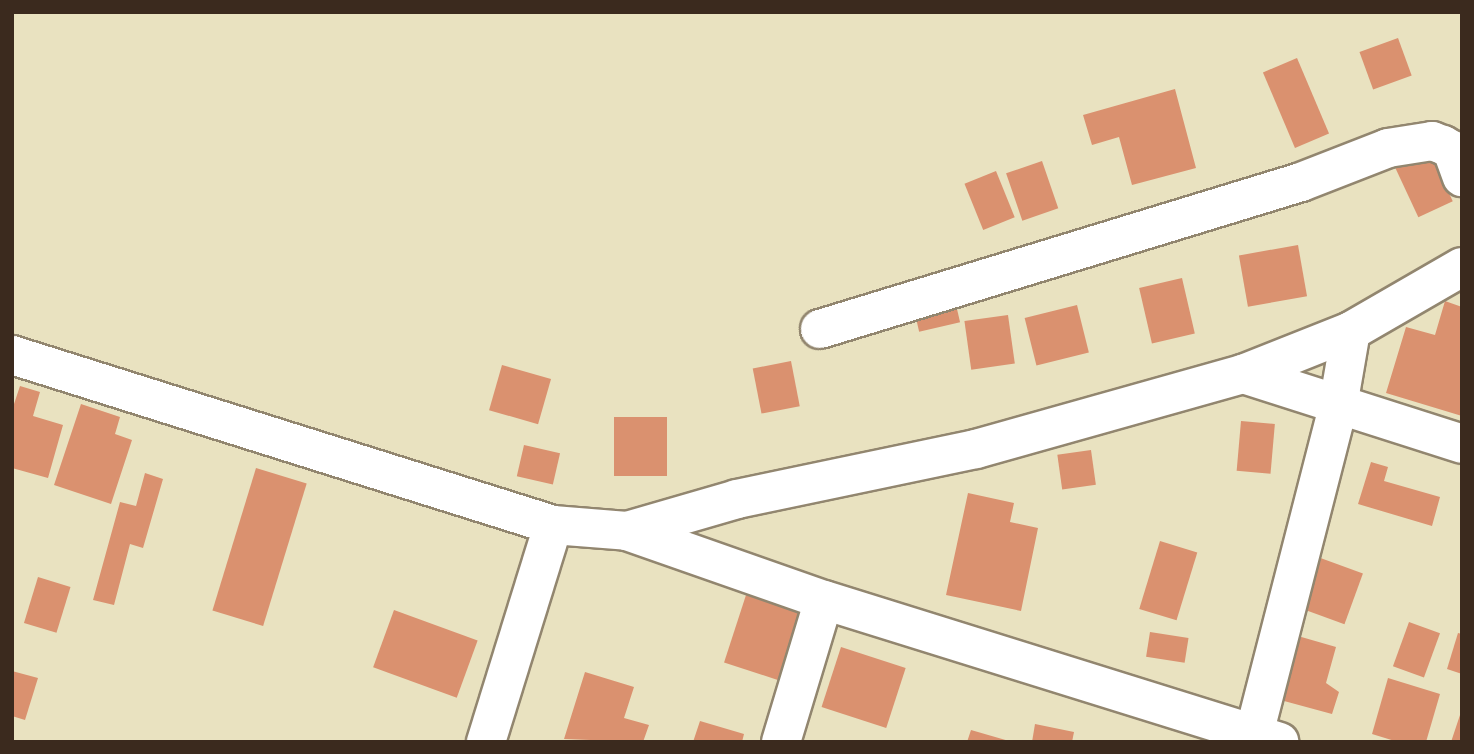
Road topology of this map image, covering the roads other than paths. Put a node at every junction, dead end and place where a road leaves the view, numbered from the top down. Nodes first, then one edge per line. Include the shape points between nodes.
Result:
1 (1462, 177) edge
2 (1462, 267) edge
3 (820, 329) dead end
4 (1351, 331) junction
5 (12, 355) edge
6 (1244, 374) junction
7 (1338, 406) junction
8 (1462, 444) edge
9 (553, 525) junction
10 (627, 531) junction
11 (824, 600) junction
12 (1261, 739) edge
13 (486, 742) edge
14 (781, 742) edge

1 - 3 street via 1452,150 1443,145 1432,141 1388,148 1301,183
2 - 4 street
4 - 6 street
4 - 7 street
5 - 9 street
6 - 7 street
6 - 10 street via 976,449 737,499
7 - 8 street
7 - 12 street
9 - 10 street
9 - 13 street
10 - 11 street
11 - 12 street
11 - 14 street

